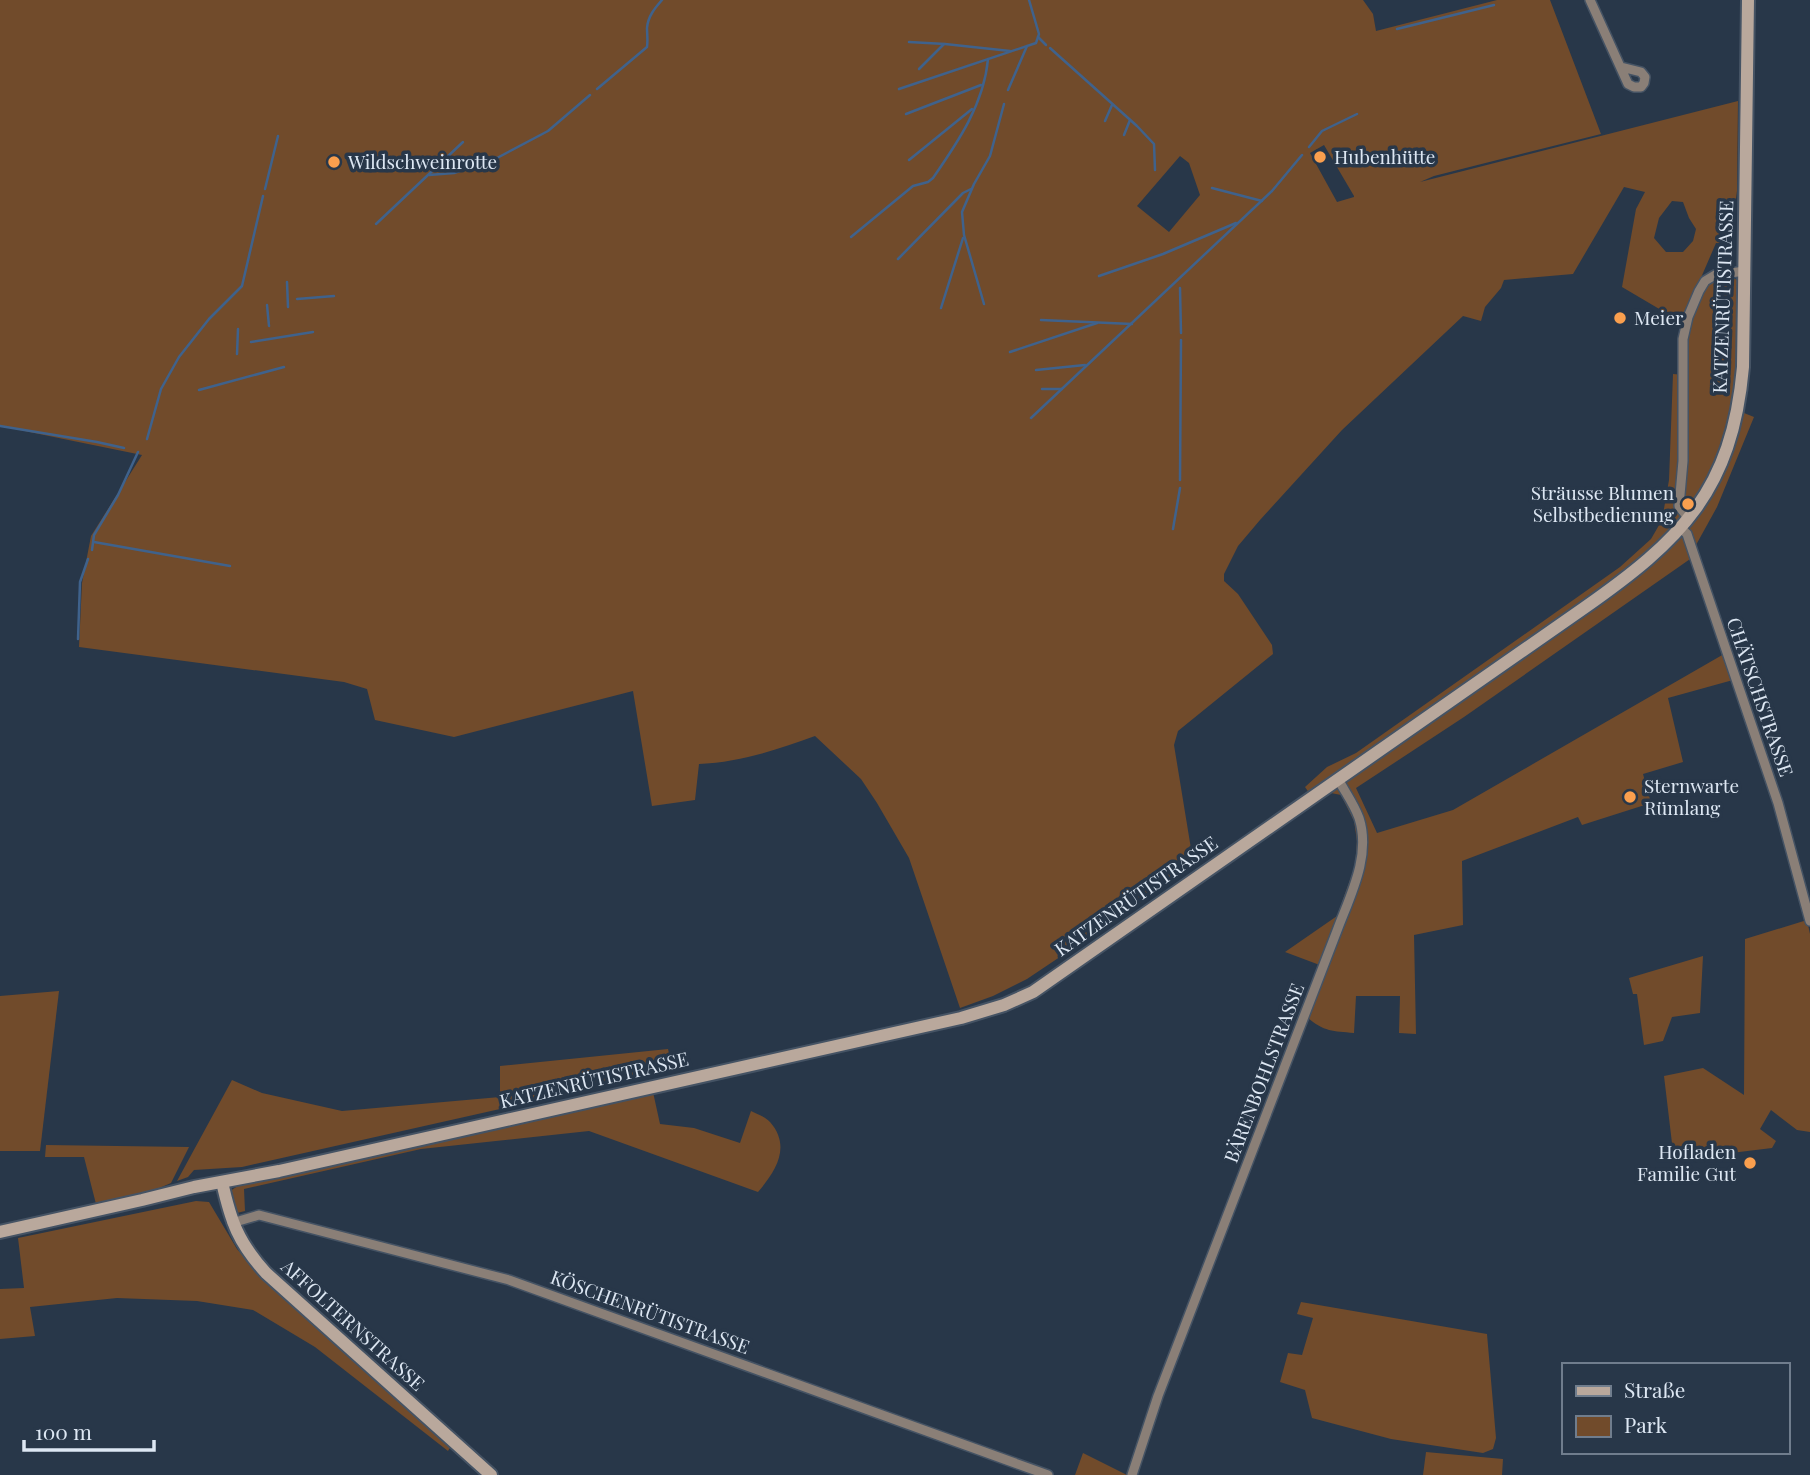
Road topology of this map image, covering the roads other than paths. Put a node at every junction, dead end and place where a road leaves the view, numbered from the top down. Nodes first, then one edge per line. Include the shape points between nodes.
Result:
1 (1590, 0) edge
2 (1748, 0) edge
3 (1620, 66) dead end
4 (1745, 271) junction
5 (1685, 523) junction
6 (1338, 779) junction
7 (1810, 921) edge
8 (222, 1182) junction
9 (232, 1223) junction
10 (0, 1232) edge
11 (491, 1475) edge
12 (1048, 1475) edge
13 (1132, 1475) edge

1 - 3 street
2 - 4 street, KATZENRÜTISTRASSE
4 - 5 street, KATZENRÜTISTRASSE via 1737,415 1715,478
4 - 5 street, CHÄTSCHSTRASSE via 1705,281 1685,327 1679,506
5 - 6 street, KATZENRÜTISTRASSE via 1625,579
5 - 7 street, CHÄTSCHSTRASSE via 1773,790
6 - 8 street, KATZENRÜTISTRASSE via 1033,992 995,1009
6 - 13 street, BÄRENBOHLSTRASSE via 1359,819 1361,862
8 - 9 street, AFFOLTERNSTRASSE
8 - 10 street, KATZENRÜTISTRASSE
9 - 11 street, AFFOLTERNSTRASSE via 266,1273
9 - 12 street, KÖSCHENRÜTISTRASSE via 259,1215 509,1280

